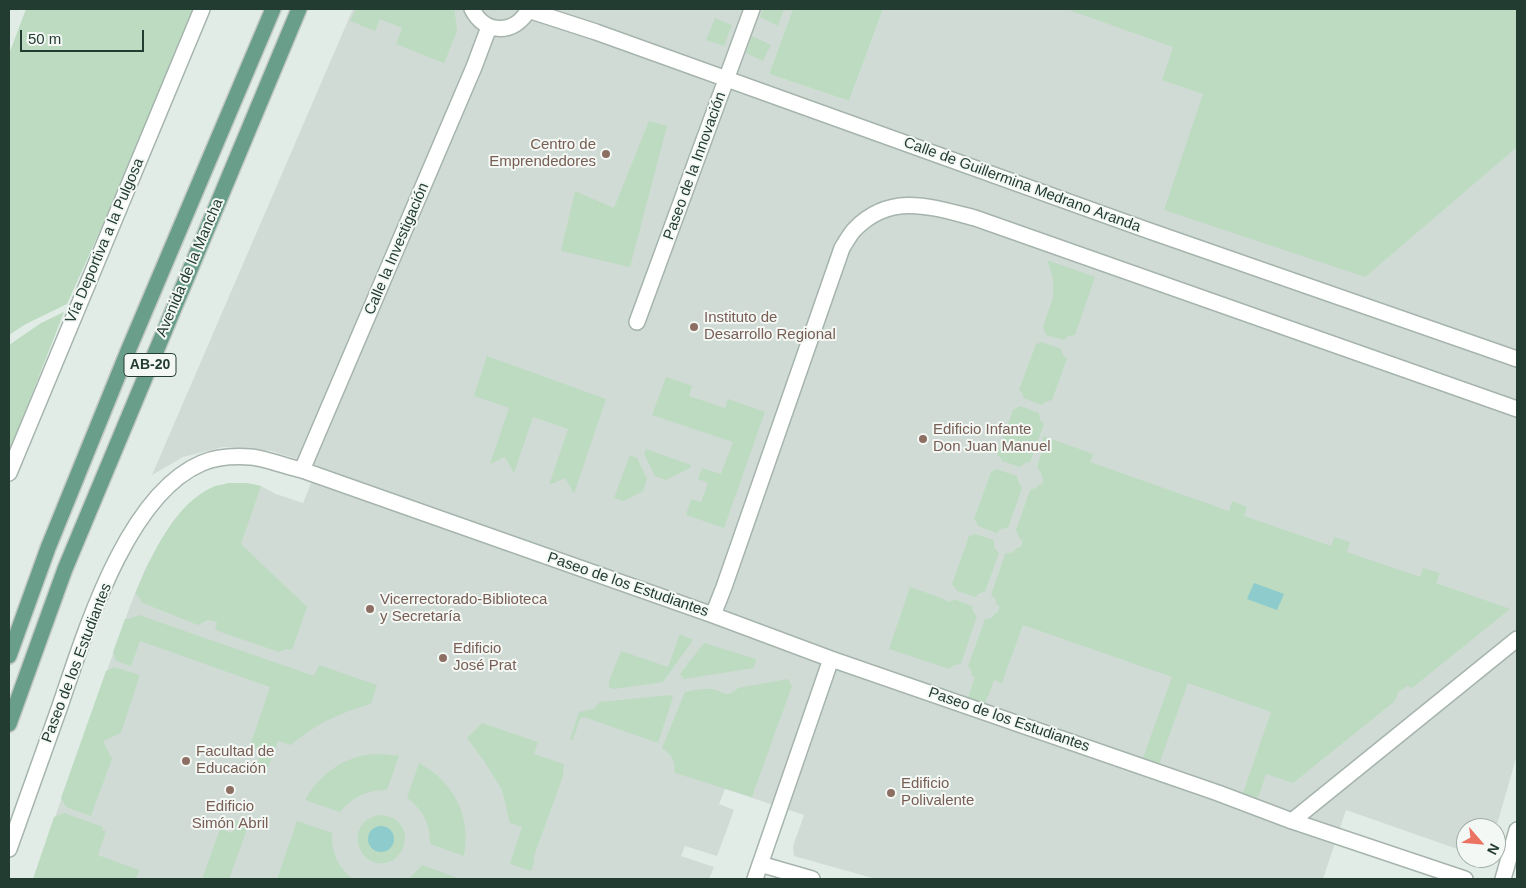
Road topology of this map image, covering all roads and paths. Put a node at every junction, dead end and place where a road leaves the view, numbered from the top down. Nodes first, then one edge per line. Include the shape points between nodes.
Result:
1 (202, 9) edge
2 (273, 9) edge
3 (299, 9) edge
4 (472, 9) edge
5 (528, 9) edge
6 (752, 9) edge
7 (489, 26) junction
8 (726, 79) junction
9 (637, 322) dead end
10 (1517, 359) edge
11 (1517, 409) edge
12 (302, 470) junction
13 (9, 473) edge
14 (712, 615) junction
15 (1517, 638) edge
16 (9, 656) edge
17 (831, 659) junction
18 (9, 724) edge
19 (1292, 821) junction
20 (1517, 830) edge
21 (9, 849) edge
22 (760, 864) junction
23 (1431, 874) edge
24 (1505, 878) edge
25 (755, 879) edge
26 (812, 879) edge
27 (1465, 879) edge

1 - 13 street, Vía Deportiva a la Pulgosa
2 - 16 main road, Avenida de la Mancha / AB-20 via 132,342 48,548
3 - 18 main road, Avenida de la Mancha / AB-20 via 65,569
4 - 7 street via 481,22
5 - 7 street via 523,18 508,28
5 - 8 street, Calle de Guillermina Medrano Aranda
6 - 8 street, Paseo de la Innovación
7 - 12 street, Calle la Investigación
8 - 9 street, Paseo de la Innovación
8 - 10 street, Calle de Guillermina Medrano Aranda
11 - 14 street via 975,218 922,205 885,209 855,229 842,248
12 - 14 street, Paseo de los Estudiantes
12 - 21 street, Paseo de los Estudiantes via 252,457 220,459 202,463 156,497 124,546 94,609
14 - 17 street, Paseo de los Estudiantes
15 - 19 street
17 - 19 street, Paseo de los Estudiantes
17 - 22 street
19 - 23 street, Paseo de los Estudiantes
20 - 24 street
22 - 25 street
22 - 26 street
23 - 27 street, Paseo de los Estudiantes

